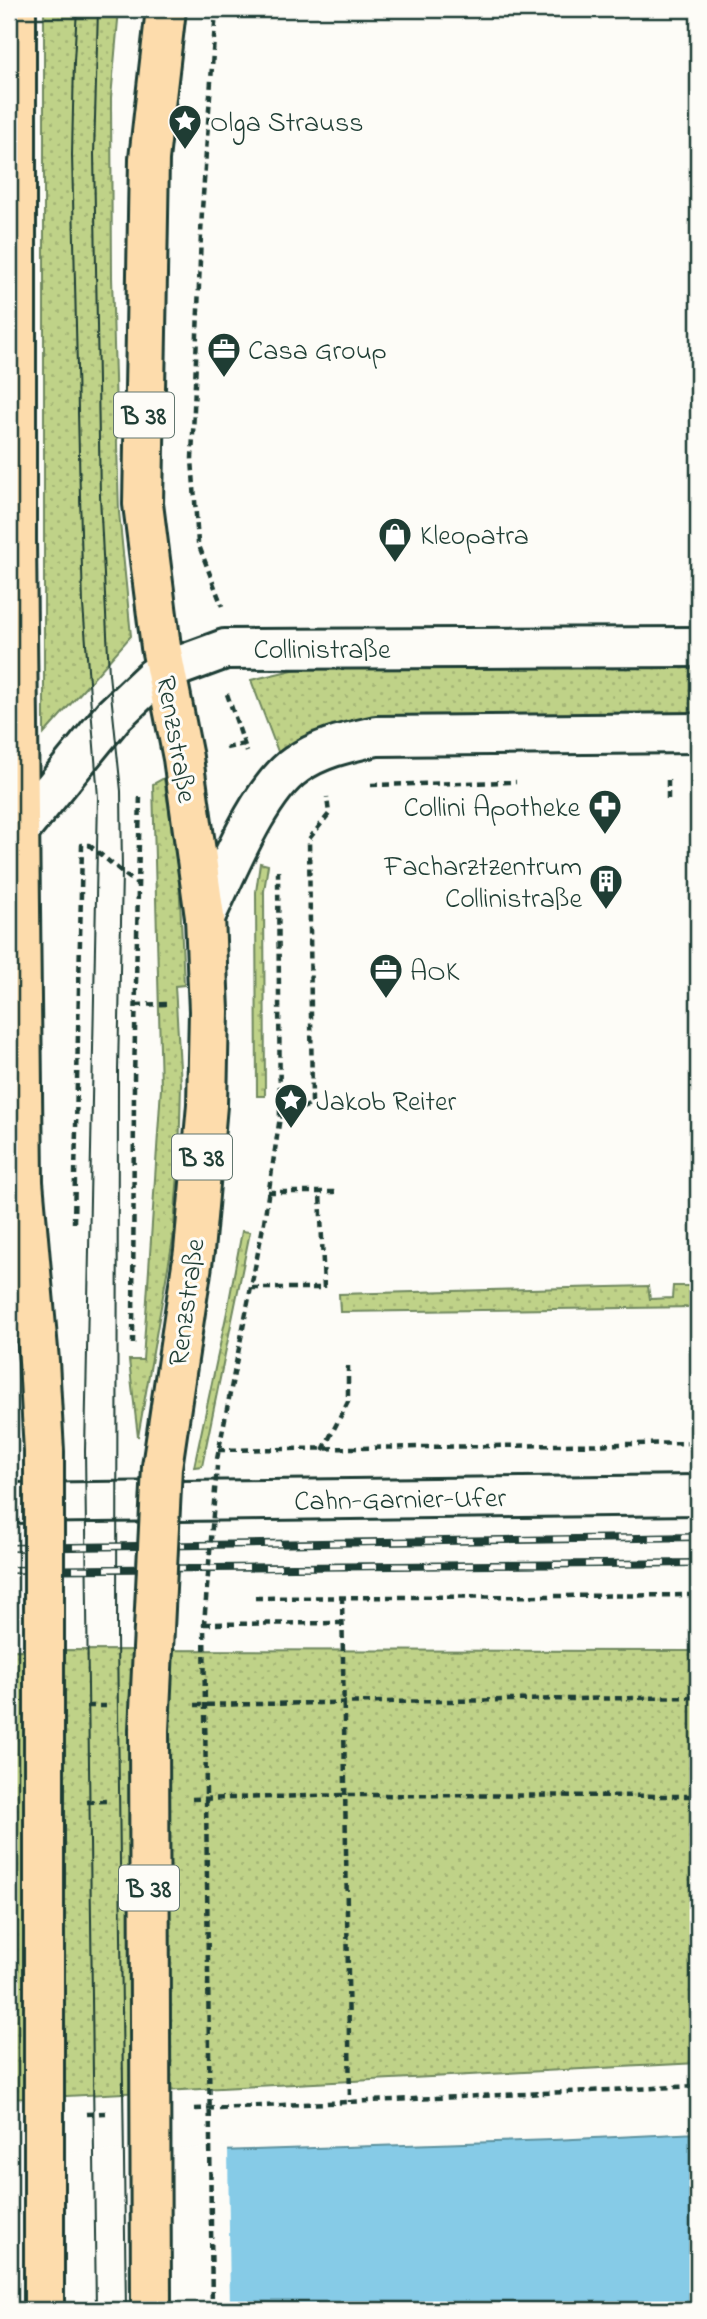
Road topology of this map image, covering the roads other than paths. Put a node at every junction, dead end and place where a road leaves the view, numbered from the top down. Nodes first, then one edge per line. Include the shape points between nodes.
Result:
1 (16, 9) edge
2 (166, 9) edge
3 (698, 647) edge
4 (165, 671) junction
5 (698, 733) edge
6 (20, 830) junction
7 (205, 917) junction
8 (698, 1494) edge
9 (9, 1503) edge
10 (44, 2310) edge
11 (151, 2310) edge

1 - 6 main road
2 - 4 main road, Renzstraße / B 38 via 149,159 143,503
3 - 4 street, Collinistraße via 225,649
4 - 6 street, Collinistraße via 113,716
4 - 7 main road, Renzstraße / B 38 via 183,758
5 - 7 street via 376,736 329,747 295,765 263,800
6 - 10 main road, bridge via 23,1182 44,1452
7 - 11 main road, Renzstraße / B 38, bridge via 207,1105 194,1251 162,1467 149,1730
8 - 9 street, Cahn-Garnier-Ufer

